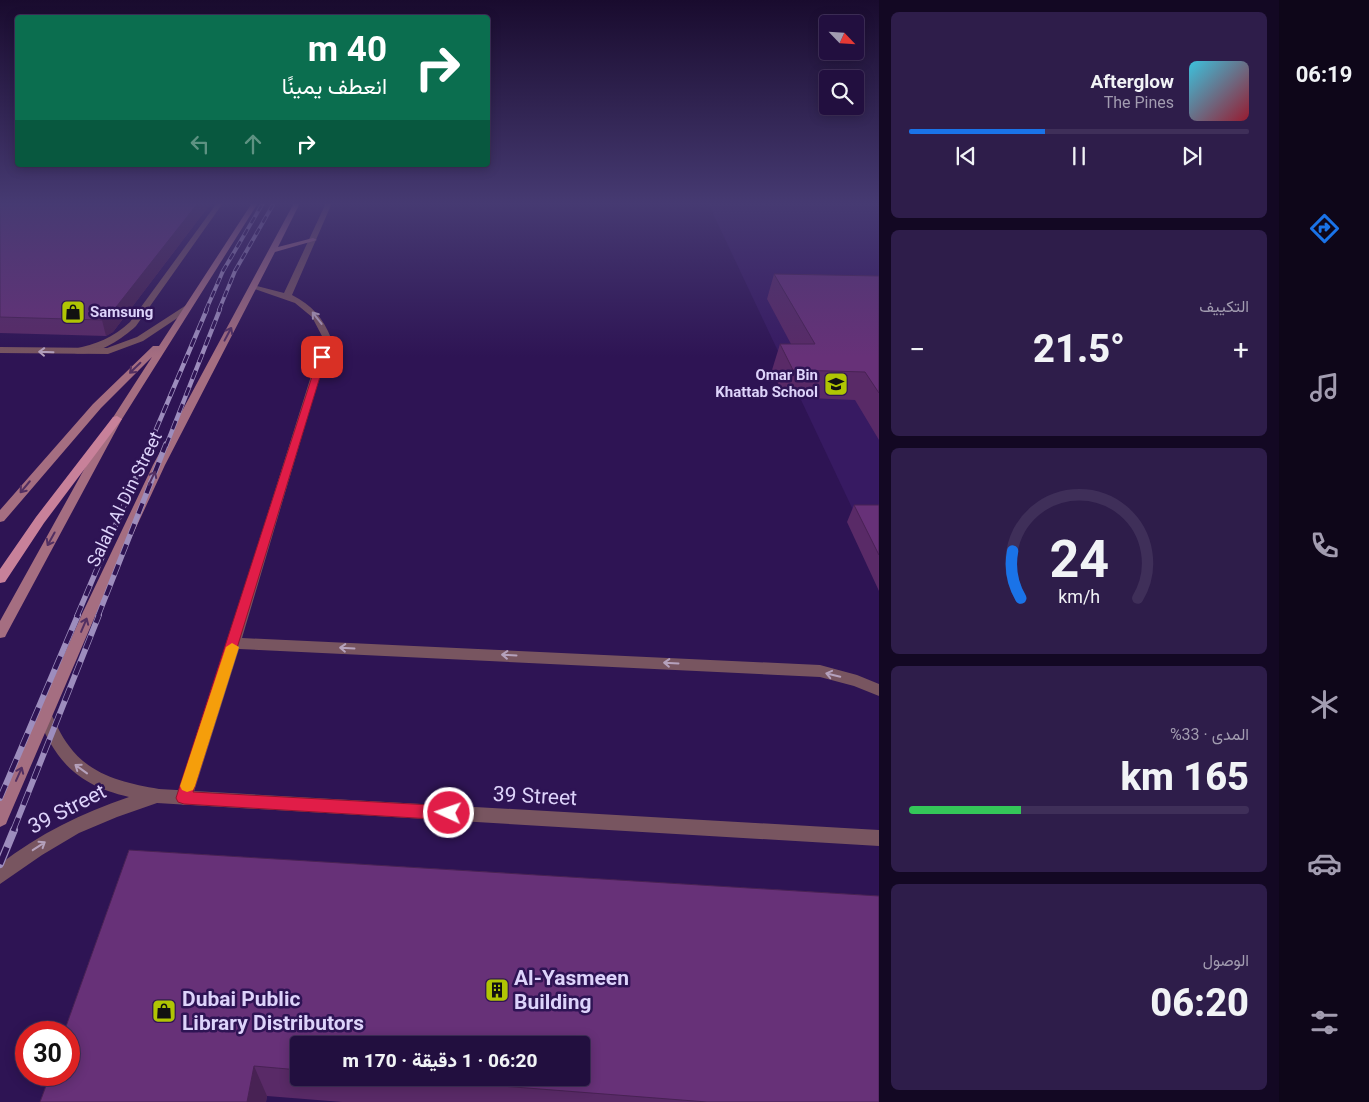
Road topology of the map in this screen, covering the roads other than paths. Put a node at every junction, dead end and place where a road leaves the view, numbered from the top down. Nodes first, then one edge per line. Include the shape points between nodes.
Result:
1 (183, 254) edge
2 (222, 254) edge
3 (269, 254) edge
4 (305, 254) edge
5 (252, 287) junction
6 (286, 296) junction
7 (188, 307) junction
8 (171, 334) junction
9 (0, 350) edge
10 (69, 352) junction
11 (117, 419) junction
12 (0, 518) edge
13 (0, 579) edge
14 (0, 632) edge
15 (234, 642) junction
16 (879, 690) edge
17 (45, 716) junction
18 (159, 796) junction
19 (184, 798) junction
20 (0, 819) edge
21 (879, 838) edge
22 (0, 875) edge

1 - 10 street via 124,334 110,342
2 - 7 main road
3 - 5 main road, Salah Al Din Street
4 - 6 street
5 - 6 street
17 -> 5 main road, Salah Al Din Street via 159,465
15 -> 6 street via 327,338 321,322 308,307
7 - 8 main road
7 - 10 street via 125,346 108,351
8 - 11 main road
8 -> 12 main road via 97,406
10 -> 9 street
11 - 13 main road via 40,520
11 -> 14 main road
16 -> 15 street via 820,672
15 - 19 street
18 -> 17 street, 39 Street via 124,790 94,778 70,761 53,740
20 -> 17 main road, Salah Al Din Street
18 - 19 street, 39 Street
22 -> 18 street, 39 Street via 40,845 79,824 119,807
19 - 21 street, 39 Street

